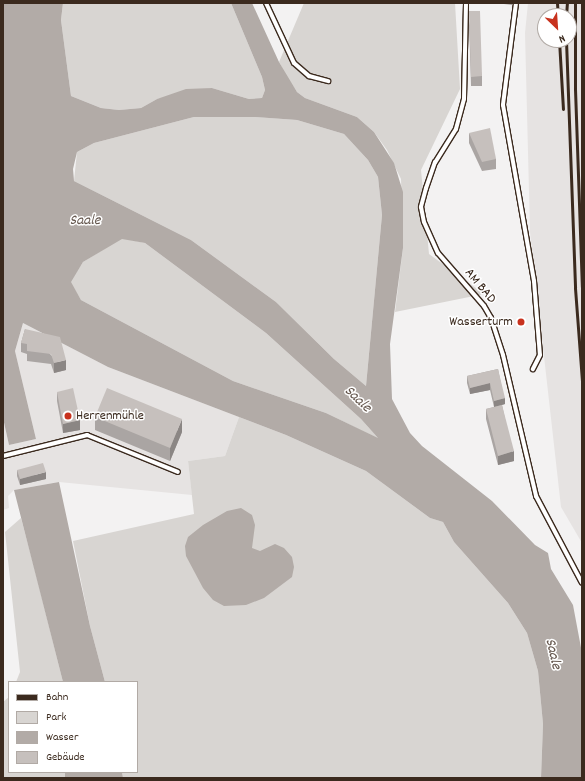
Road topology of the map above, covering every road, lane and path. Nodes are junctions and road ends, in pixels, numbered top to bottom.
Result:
1 (266, 3) edge
2 (466, 3) edge
3 (516, 3) edge
4 (328, 81) dead end
5 (533, 369) dead end
6 (3, 456) edge
7 (178, 472) dead end
8 (582, 583) edge

1 - 4 lane
2 - 8 lane, AM BAD
3 - 5 lane
6 - 7 lane

